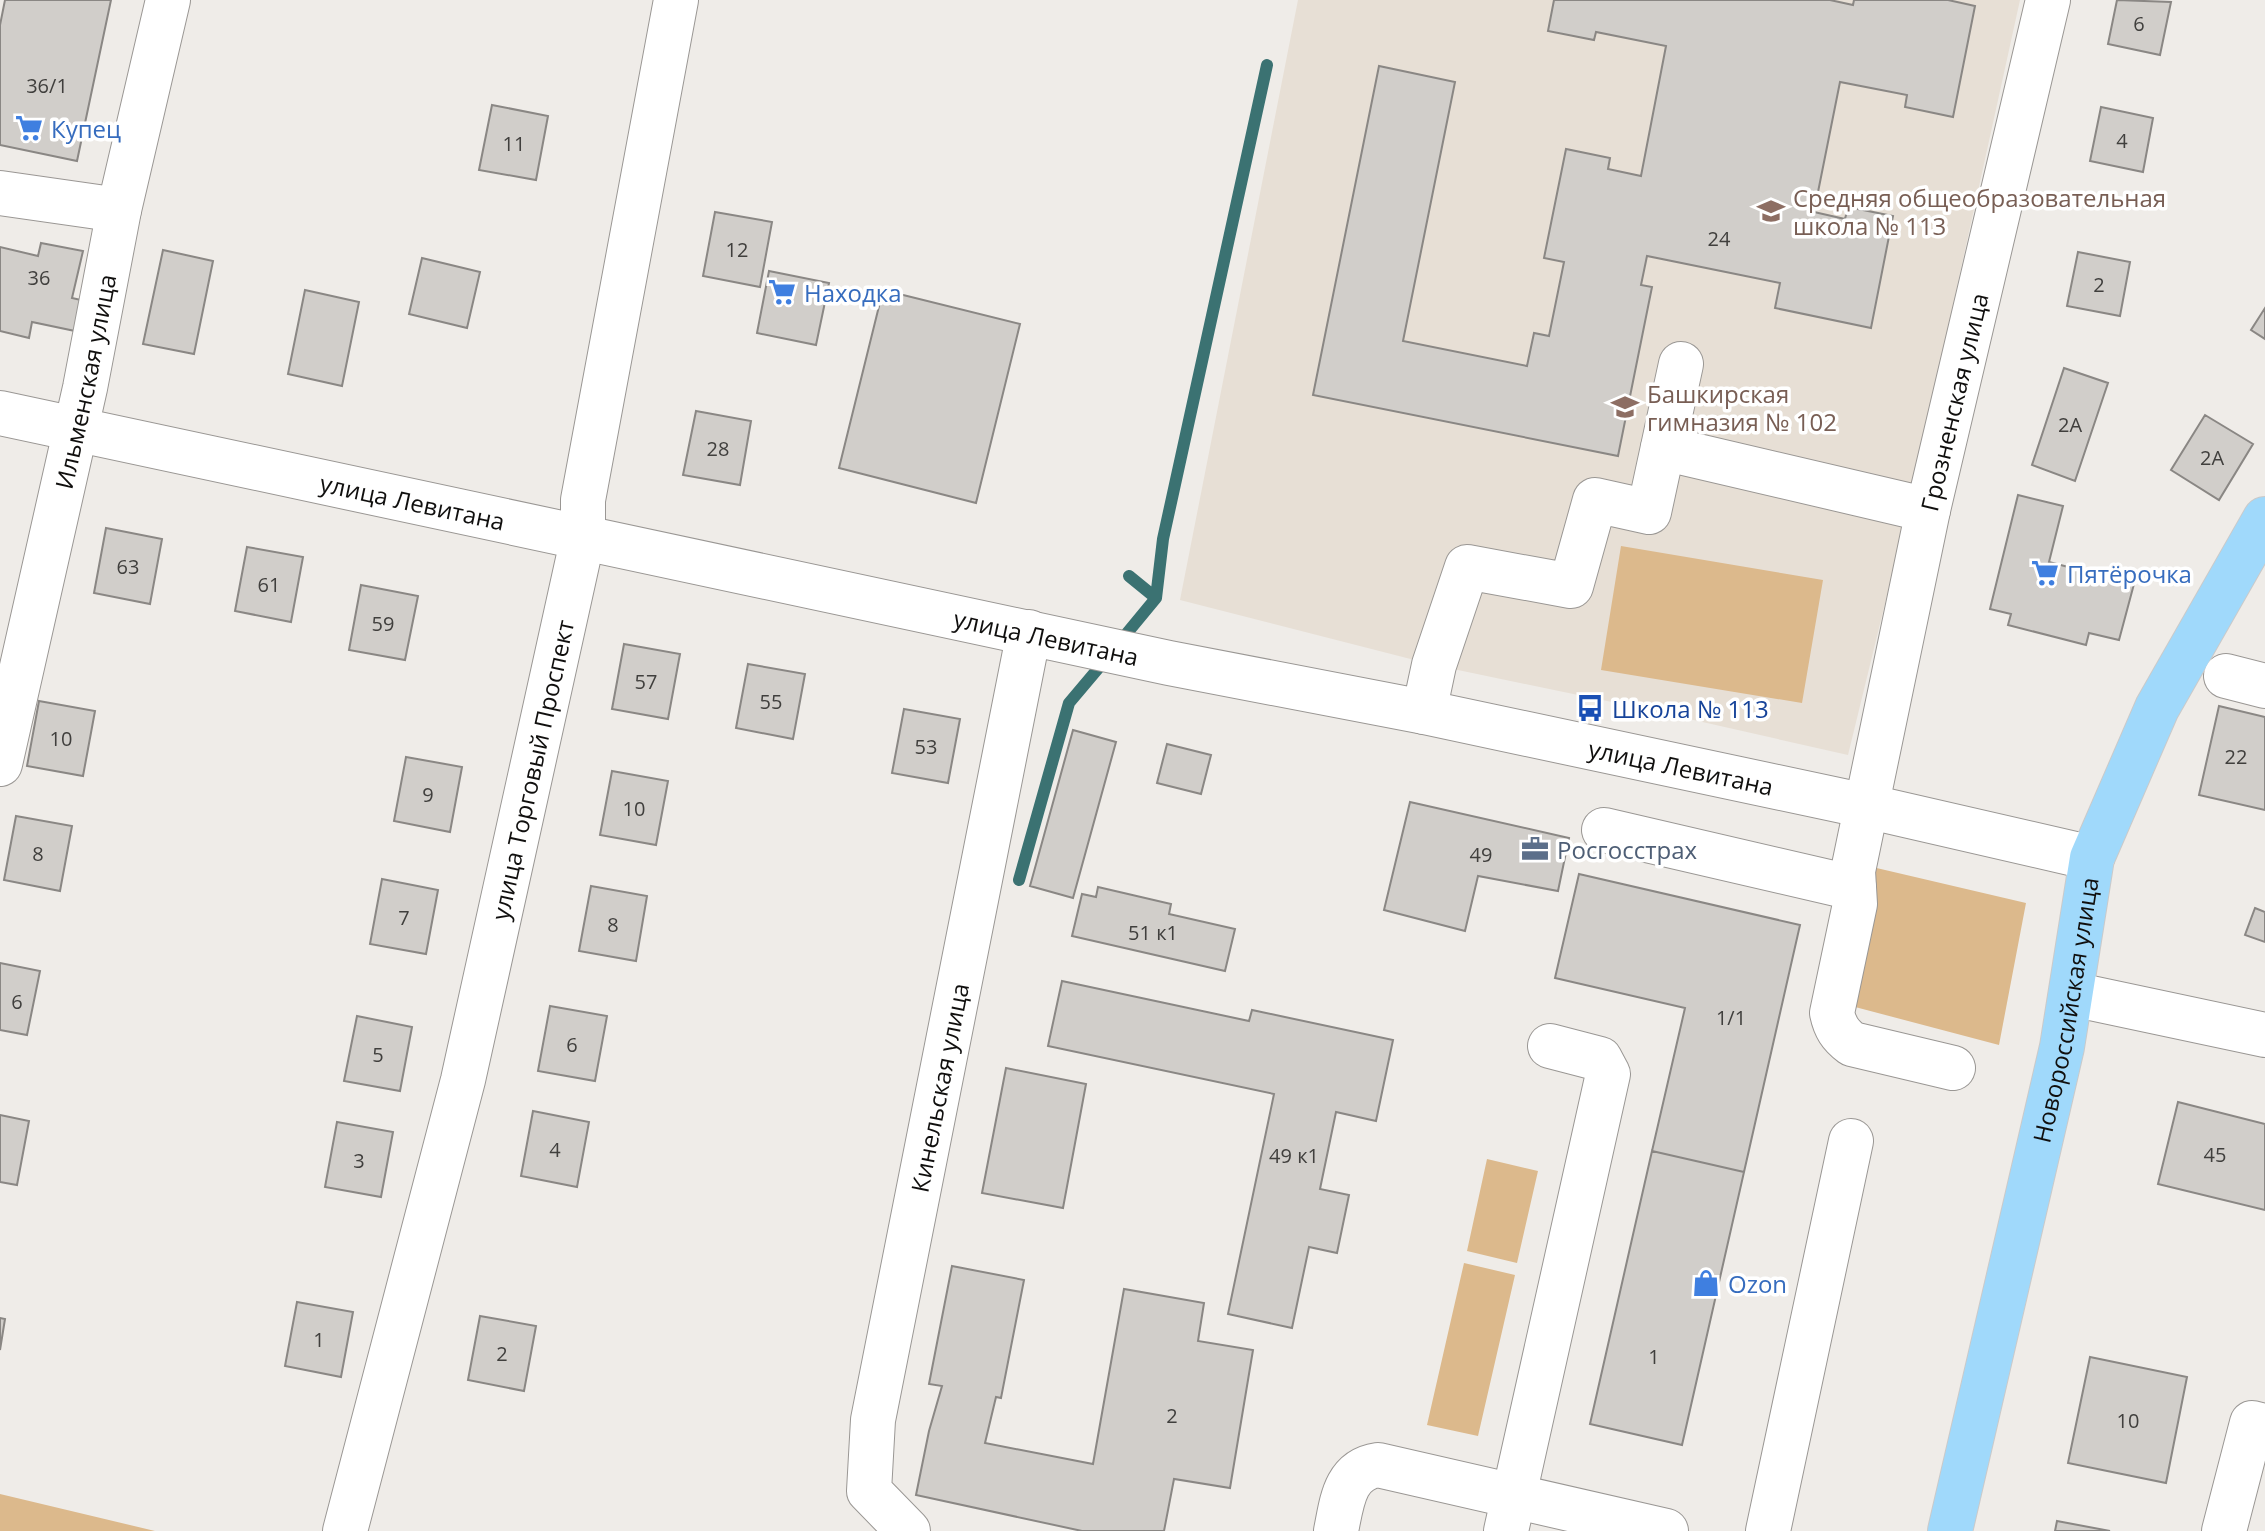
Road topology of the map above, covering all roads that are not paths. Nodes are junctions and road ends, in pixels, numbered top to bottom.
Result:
1 (168, 0) edge
2 (676, 0) edge
3 (2048, 0) edge
4 (0, 193) edge
5 (119, 210) junction
6 (1681, 364) dead end
7 (0, 413) edge
8 (75, 429) junction
9 (1663, 448) junction
10 (1928, 510) junction
11 (2265, 519) edge
12 (583, 537) junction
13 (1029, 632) junction
14 (1424, 712) junction
15 (0, 764) edge
16 (1866, 806) junction
17 (1604, 830) dead end
18 (2092, 858) junction
19 (1854, 888) junction
20 (2072, 994) junction
21 (2265, 1035) edge
22 (1550, 1046) dead end
23 (1953, 1068) dead end
24 (1851, 1141) dead end
25 (2265, 1426) edge
26 (1510, 1514) edge
27 (345, 1531) edge
28 (908, 1531) edge
29 (1336, 1531) edge
30 (1666, 1531) edge
31 (1768, 1531) edge
32 (1950, 1531) edge
33 (2224, 1531) edge

1 - 5 street, Ильменская улица
2 - 12 street, улица Торговый Проспект
3 - 10 street, Грозненская улица
4 - 5 street
5 - 8 street, Ильменская улица
6 - 9 street
7 - 8 street, улица Левитана
8 - 12 street, улица Левитана
8 - 15 street, Ильменская улица
9 - 10 street
9 - 14 street
10 - 16 street, Грозненская улица
11 - 18 main road, Новороссийская улица
12 - 13 street, улица Левитана
12 - 27 street, улица Торговый Проспект
13 - 14 street, улица Левитана
13 - 28 street, Кинельская улица
14 - 16 street, улица Левитана
16 - 18 street, улица Левитана
16 - 19 street, Грозненская улица
17 - 19 street
18 - 20 main road, Новороссийская улица
19 - 23 street, Грозненская улица
20 - 21 street
20 - 32 main road, Новороссийская улица
22 - 26 street
24 - 31 street
25 - 33 street
26 - 29 street
26 - 30 street

